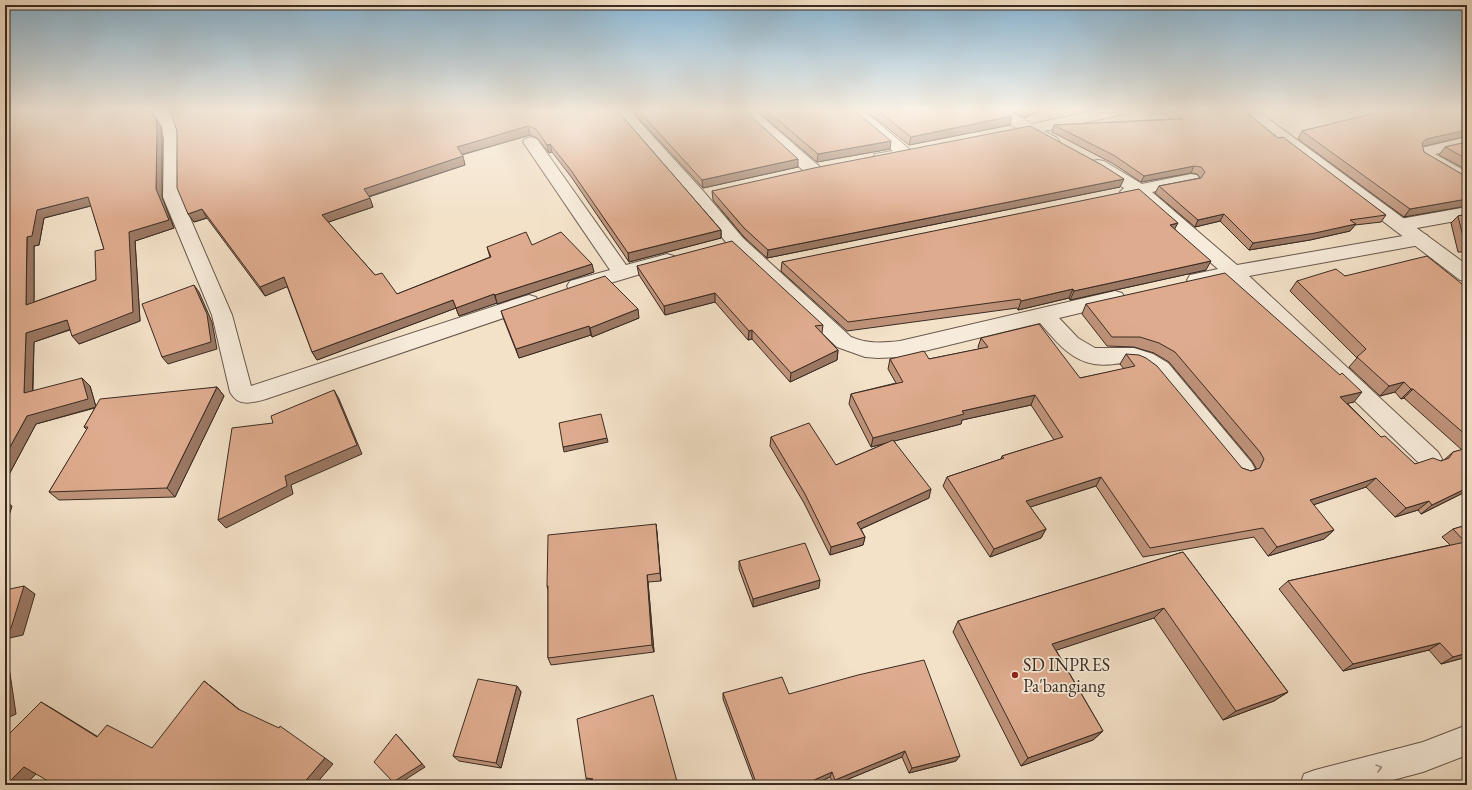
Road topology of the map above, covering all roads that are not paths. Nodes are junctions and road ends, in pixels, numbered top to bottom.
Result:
1 (174, 146) edge
2 (534, 146) edge
3 (657, 146) edge
4 (786, 146) edge
5 (904, 146) edge
6 (1294, 146) edge
7 (1450, 146) edge
8 (1084, 158) edge
9 (867, 160) edge
10 (813, 170) edge
11 (1191, 178) edge
12 (1467, 179) edge
13 (1139, 190) junction
14 (1115, 195) edge
15 (1467, 213) edge
16 (1400, 225) junction
17 (1420, 239) junction
18 (736, 242) junction
19 (713, 248) edge
20 (682, 256) edge
21 (621, 272) junction
22 (1233, 272) junction
23 (1467, 275) edge
24 (1180, 284) edge
25 (1135, 294) edge
26 (1044, 314) junction
27 (1430, 459) edge
28 (1243, 469) edge
29 (1467, 740) edge
30 (1315, 785) edge

1 - 21 street
2 - 21 street
3 - 18 street
4 - 10 street
5 - 9 street
6 - 16 street
7 - 12 street
8 - 13 street
11 - 13 street
13 - 14 street
13 - 22 street
15 - 16 street
16 - 17 street
17 - 22 street
17 - 23 street
18 - 19 street
18 - 26 street
20 - 21 street
22 - 24 street
22 - 27 street
25 - 26 street
26 - 28 street
30 -> 29 street

